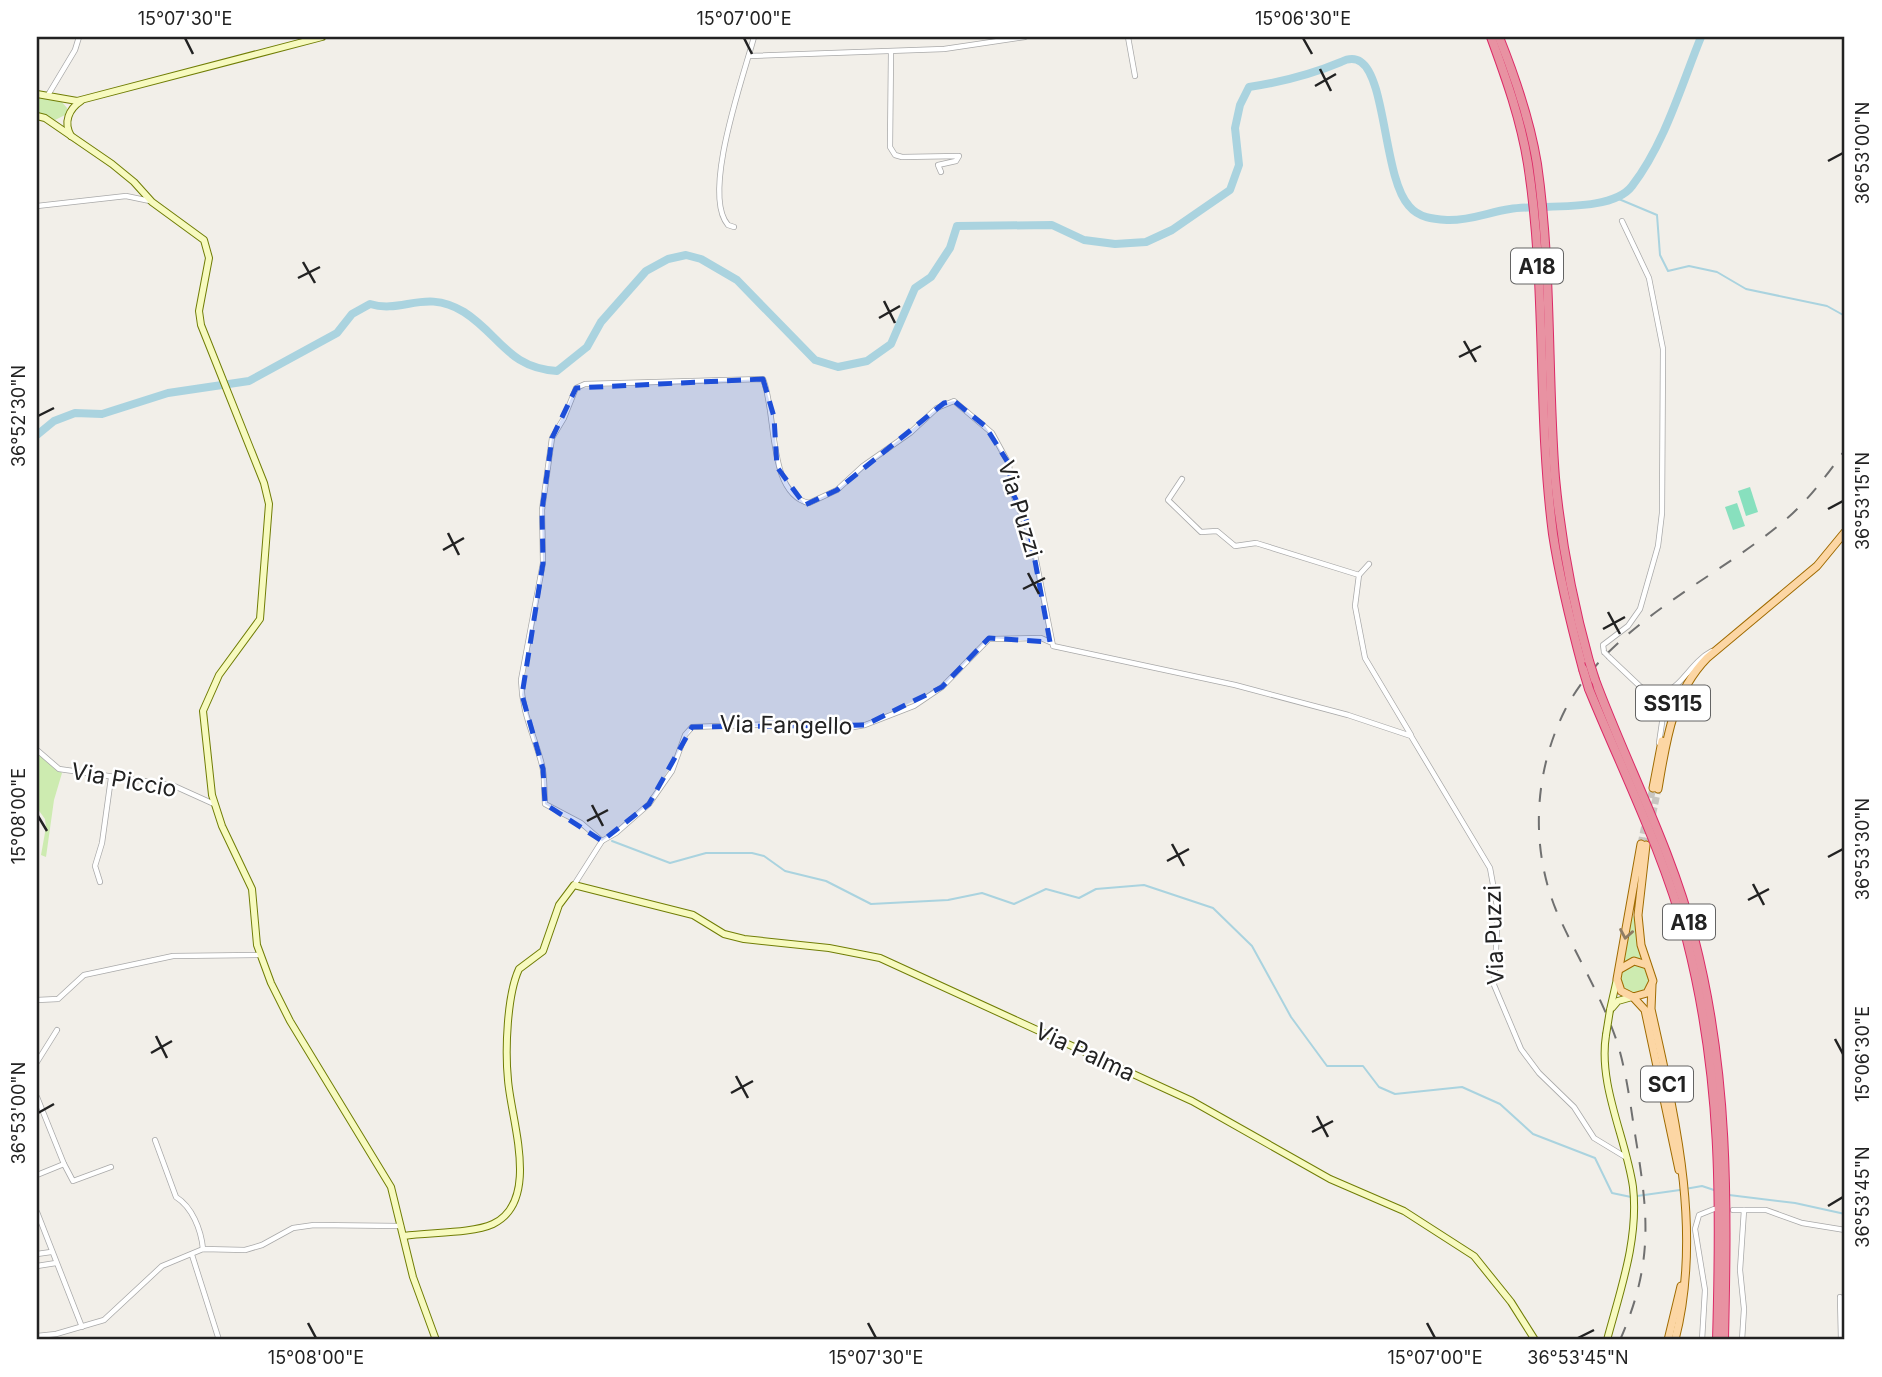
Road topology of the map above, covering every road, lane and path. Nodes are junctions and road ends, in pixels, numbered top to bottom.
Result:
1 (79, 37) edge
2 (321, 37) edge
3 (754, 37) edge
4 (1025, 37) edge
5 (1128, 37) edge
6 (1491, 37) edge
7 (1499, 37) edge
8 (891, 52) junction
9 (749, 56) junction
10 (1135, 76) dead end
11 (55, 86) junction
12 (37, 94) edge
13 (48, 95) junction
14 (89, 97) junction
15 (63, 98) junction
16 (70, 110) junction
17 (38, 117) edge
18 (67, 119) junction
19 (53, 123) junction
20 (71, 137) junction
21 (1532, 163) junction
22 (941, 172) dead end
23 (152, 202) junction
24 (37, 206) edge
25 (1622, 221) dead end
26 (734, 227) dead end
27 (1182, 479) dead end
28 (1845, 532) edge
29 (1368, 564) dead end
30 (1359, 575) junction
31 (1729, 639) junction
32 (1050, 642) junction
33 (1712, 650) junction
34 (1586, 665) junction
35 (1693, 676) junction
36 (1659, 697) junction
37 (1673, 703) junction
38 (1411, 736) junction
39 (1666, 747) junction
40 (37, 750) edge
41 (1658, 757) junction
42 (111, 778) junction
43 (214, 804) junction
44 (602, 841) junction
45 (100, 882) dead end
46 (574, 885) junction
47 (261, 955) junction
48 (1650, 968) junction
49 (1617, 977) junction
50 (1652, 985) junction
51 (1633, 997) junction
52 (37, 1000) edge
53 (1610, 1010) junction
54 (57, 1030) dead end
55 (37, 1062) edge
56 (37, 1097) edge
57 (40, 1112) edge
58 (155, 1140) dead end
59 (1628, 1158) junction
60 (64, 1164) junction
61 (111, 1167) dead end
62 (37, 1175) edge
63 (1724, 1178) junction
64 (1683, 1182) junction
65 (1724, 1198) junction
66 (1714, 1209) dead end
67 (1733, 1210) dead end
68 (1744, 1210) junction
69 (37, 1212) edge
70 (402, 1226) junction
71 (1845, 1230) edge
72 (404, 1236) junction
73 (203, 1249) junction
74 (51, 1252) junction
75 (37, 1254) edge
76 (192, 1255) junction
77 (56, 1263) junction
78 (37, 1266) edge
79 (1683, 1279) junction
80 (1840, 1297) dead end
81 (82, 1327) junction
82 (37, 1336) edge
83 (219, 1340) edge
84 (436, 1340) edge
85 (1535, 1340) edge
86 (1607, 1340) edge
87 (1668, 1340) edge
88 (1675, 1340) edge
89 (1702, 1340) edge
90 (1717, 1340) edge
91 (1724, 1340) edge
92 (1742, 1340) edge
93 (1841, 1340) edge

1 - 11 street
2 - 14 street
3 - 9 street
4 - 8 street
5 - 10 street
6 - 21 highway, A18
7 - 21 highway, A18
8 - 9 street
8 - 22 street
9 - 26 street
11 - 13 street
11 - 15 street
12 - 13 street
13 - 15 street
14 - 15 street
14 - 16 street
15 - 16 street
16 - 18 street
17 - 19 street
18 - 19 street
18 - 20 street
19 - 20 street
20 - 23 street
21 - 34 highway, A18
23 - 24 street
23 - 43 street
25 - 36 street, bridge
27 - 30 street
28 - 31 main road, SS115
29 - 30 street
30 - 38 street, Via Puzzi
31 - 33 main road, SS115
31 - 35 main road, SS115
32 - 38 street
32 - 44 street, Via Fangello
32 - 44 street, Via Puzzi
33 - 36 street
33 - 37 main road, SS115
34 - 63 highway, A18, bridge
34 - 63 highway, A18, bridge
35 - 37 street
35 - 39 main road, SS115
36 - 37 street
36 - 41 street
37 - 39 street
37 - 41 main road, SS115
38 - 59 street, Via Puzzi
39 - 41 main road, SS115
40 - 42 street, Via Piccio
42 - 43 street, Via Piccio
42 - 45 street
43 - 47 street
44 - 46 street, Via Fangello
46 - 72 street, Via Fangello
46 - 85 street, Via Palma
47 - 52 street
47 - 70 street
48 - 49 main road
48 -> 49 main road
48 - 50 main road
49 - 51 main road
49 - 53 street
50 - 51 main road
50 - 64 main road, SC1
51 - 53 street
51 - 64 main road, SC1
53 - 59 street, bridge
54 - 55 street
56 - 57 street
57 - 60 street
58 - 73 street
59 - 86 street
60 - 61 street
60 - 62 street
63 - 65 highway, A18
64 - 79 main road
65 - 90 highway, A18
65 - 91 highway, A18
66 - 89 street
67 - 68 street
68 - 71 street
68 - 92 street
69 - 74 street
70 - 72 street
70 - 73 street
72 - 84 street
73 - 76 street
74 - 75 street
74 - 77 street
76 - 81 street
76 - 83 street
77 - 78 street
77 - 81 street
79 - 87 main road
79 - 88 main road
80 - 93 street
81 - 82 street

